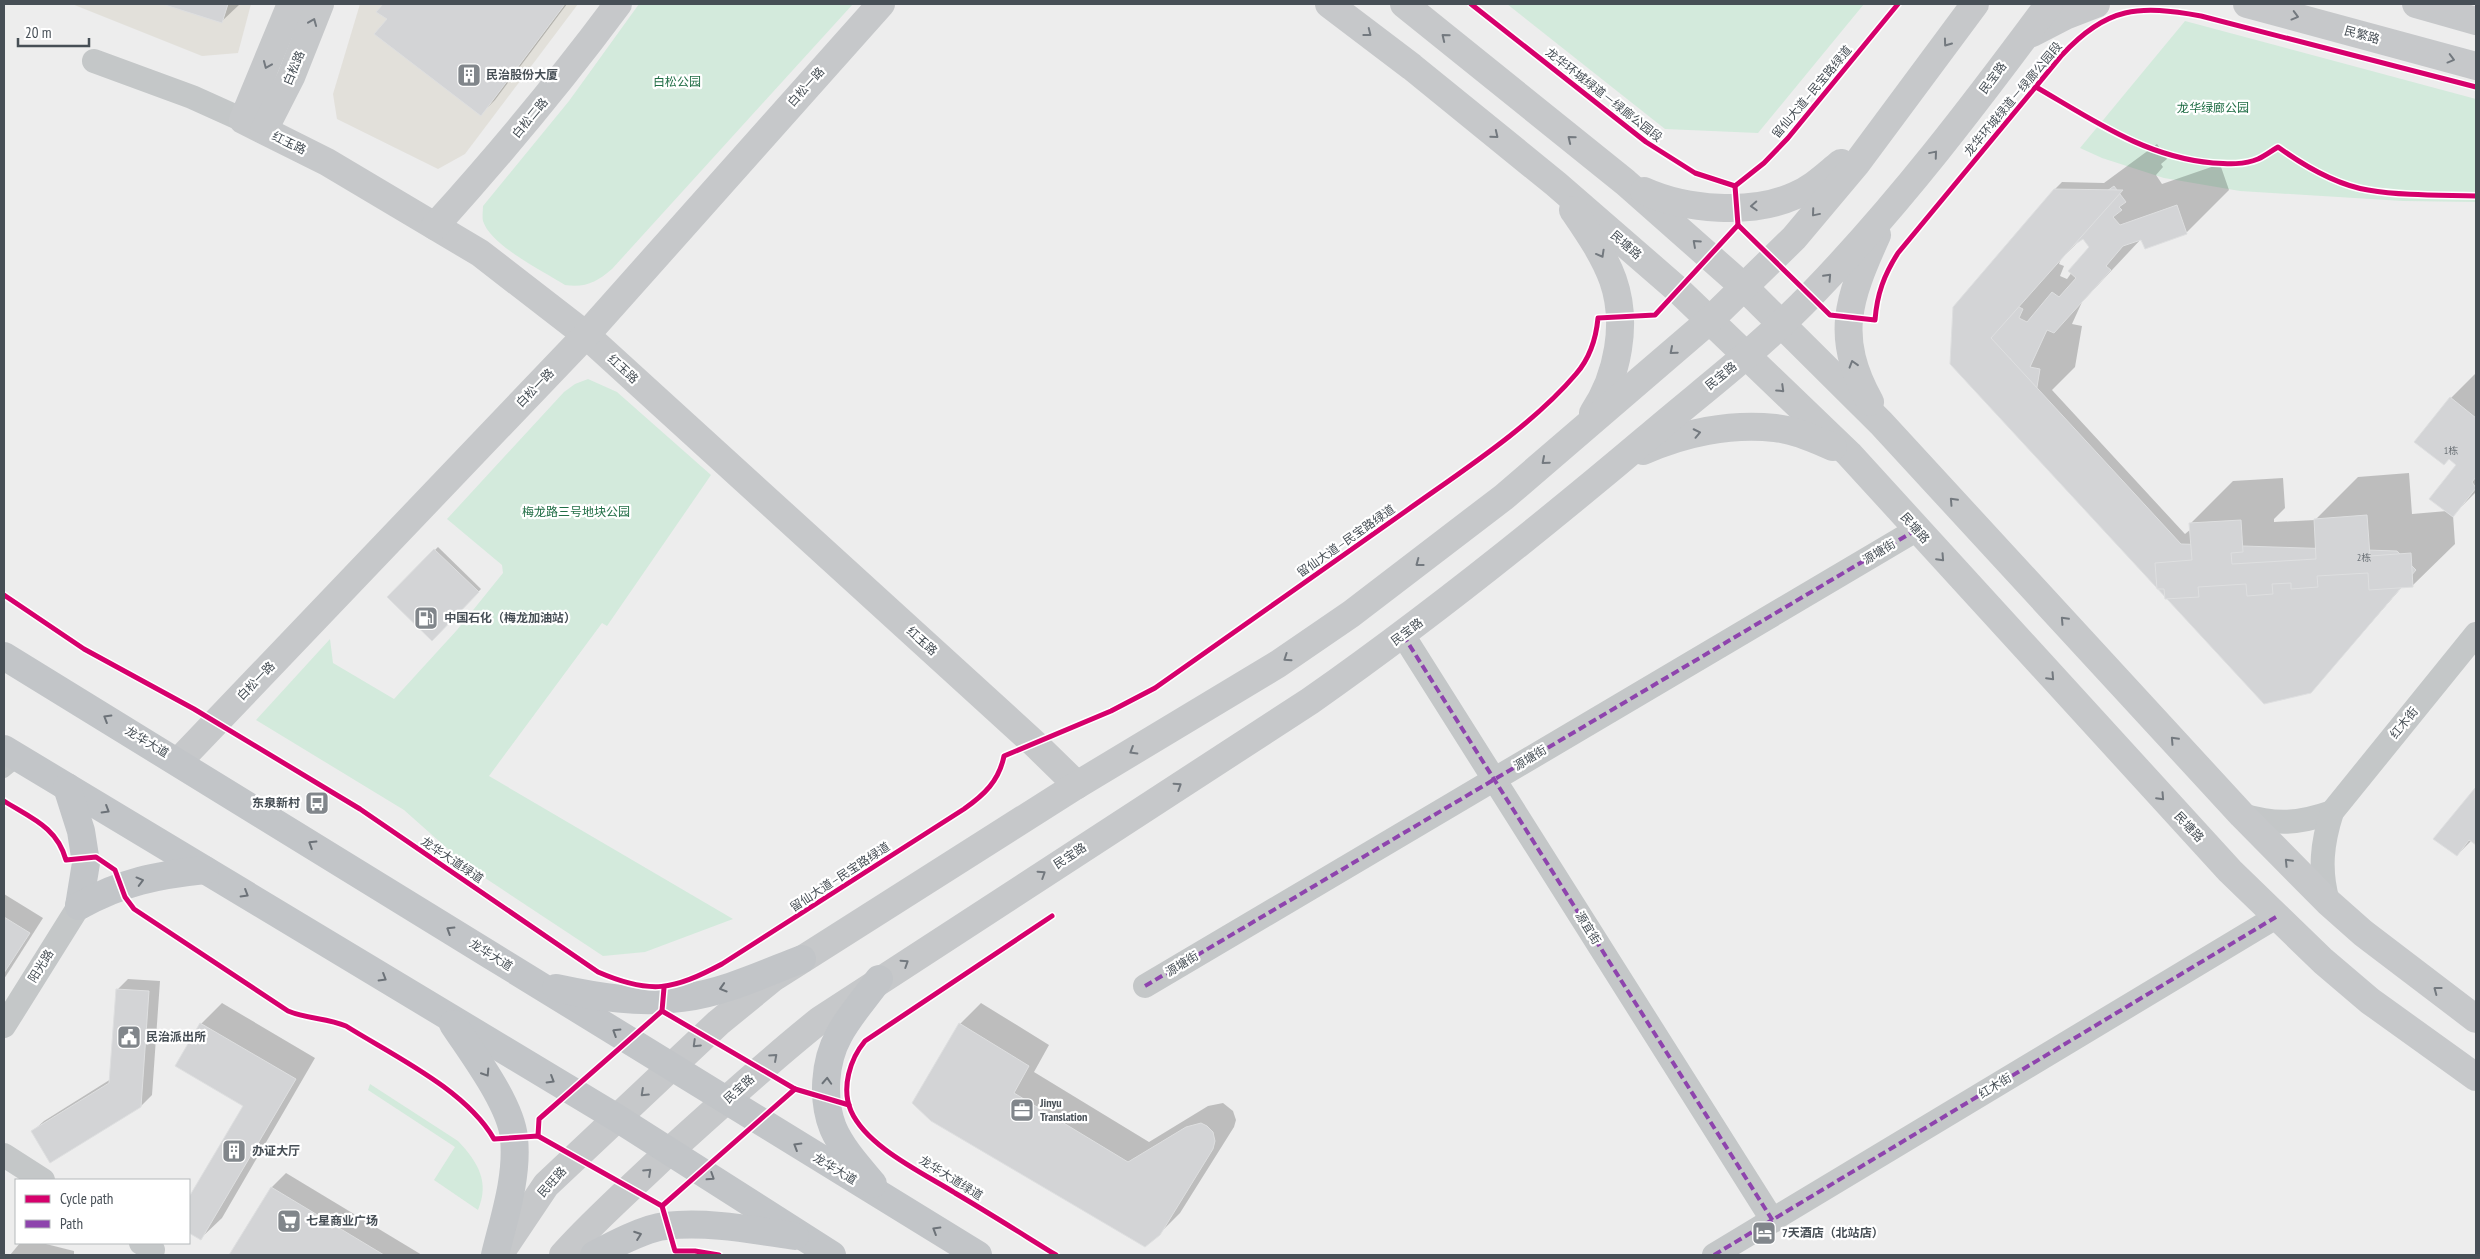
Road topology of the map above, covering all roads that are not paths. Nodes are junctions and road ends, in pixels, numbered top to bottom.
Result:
1 (292, 4) edge
2 (320, 4) edge
3 (618, 4) edge
4 (881, 4) edge
5 (1329, 4) edge
6 (1404, 4) edge
7 (1976, 4) edge
8 (2049, 4) edge
9 (2096, 4) edge
10 (2248, 4) edge
11 (2416, 4) edge
12 (2476, 21) edge
13 (2026, 36) junction
14 (94, 61) dead end
15 (2476, 66) edge
16 (253, 125) junction
17 (1883, 129) junction
18 (1625, 182) junction
19 (1556, 184) junction
20 (1890, 207) junction
21 (435, 226) junction
22 (1745, 288) junction
23 (1710, 320) junction
24 (1781, 324) junction
25 (586, 335) junction
26 (1746, 356) junction
27 (1881, 423) junction
28 (1582, 430) junction
29 (1849, 454) junction
30 (1619, 462) junction
31 (1916, 530) junction
32 (2476, 634) edge
33 (1403, 635) junction
34 (4, 656) edge
35 (9, 760) edge
36 (178, 762) junction
37 (1494, 779) junction
38 (1077, 785) junction
39 (68, 787) junction
40 (2332, 812) junction
41 (2242, 814) junction
42 (205, 870) junction
43 (2328, 902) junction
44 (79, 906) junction
45 (2276, 916) junction
46 (802, 959) junction
47 (879, 979) junction
48 (536, 983) junction
49 (1145, 986) dead end
50 (449, 1018) junction
51 (2476, 1020) edge
52 (4, 1026) edge
53 (672, 1067) junction
54 (2476, 1078) edge
55 (724, 1102) junction
56 (617, 1118) junction
57 (670, 1151) junction
58 (4, 1155) edge
59 (41, 1179) edge
60 (885, 1199) junction
61 (1773, 1221) junction
62 (803, 1237) junction
63 (495, 1255) edge
64 (499, 1255) edge
65 (563, 1255) edge
66 (594, 1255) edge
67 (832, 1255) edge
68 (978, 1255) edge
69 (1714, 1255) edge

1 -> 16 main road
16 -> 2 main road, 白松路
3 - 21 main road, 白松二路
4 - 25 main road, 白松一路
5 -> 19 main road, 民塘路
18 -> 6 main road
7 -> 17 main road
8 - 13 main road, 民宝路
9 - 13 main road
10 -> 15 main road, 民繁路
11 - 12 main road
20 -> 13 main road, 民宝路
14 - 16 street, 红玉路
16 - 21 main road, 红玉路
17 -> 18 main road
17 -> 22 main road
22 -> 18 main road
19 - 23 main road, 民塘路
19 -> 28 main road
24 -> 20 main road, 民宝路
27 -> 20 main road
21 - 25 main road, 红玉路
22 - 23 main road
22 - 24 main road
23 - 26 main road, 民塘路
23 -> 28 main road
24 - 26 main road, 民宝路
24 - 27 main road
25 - 36 main road, 白松一路
25 - 38 main road, 红玉路
26 -> 29 main road, 民塘路
26 - 30 main road, 民宝路
41 -> 27 main road
28 -> 38 main road
30 -> 29 main road
29 - 31 main road, 民塘路
30 - 33 main road, 民宝路
31 - 37 street, 源塘街
31 -> 45 main road, 民塘路
32 - 40 street, 红木街
33 - 37 street, 源宜街
47 -> 33 main road, 民宝路
36 -> 34 main road, 龙华大道
35 - 39 main road
48 -> 36 main road, 龙华大道
37 - 49 street, 源塘街
37 - 61 street, 源宜街
38 - 46 main road
39 -> 42 main road
39 - 44 main road
40 - 41 street
40 - 43 street, 红木街
43 -> 41 main road
44 -> 42 main road
42 -> 50 main road
51 -> 43 main road
44 - 52 street, 阳光路
45 - 54 main road, 民塘路
45 - 61 street, 红木街
46 -> 48 main road
46 -> 53 main road
55 -> 47 main road, 民宝路
60 -> 47 main road
53 -> 48 main road, 龙华大道
50 -> 56 main road
50 -> 63 main road
53 - 55 main road, 龙华大道
53 -> 56 main road
55 - 57 main road, 民宝路
60 -> 55 main road, 龙华大道
56 - 57 main road
56 - 64 main road, 民旺路
57 -> 62 main road
65 -> 57 main road
58 - 59 street
68 -> 60 main road, 龙华大道
61 - 69 street, 红木街
66 -> 62 main road
62 - 67 main road

